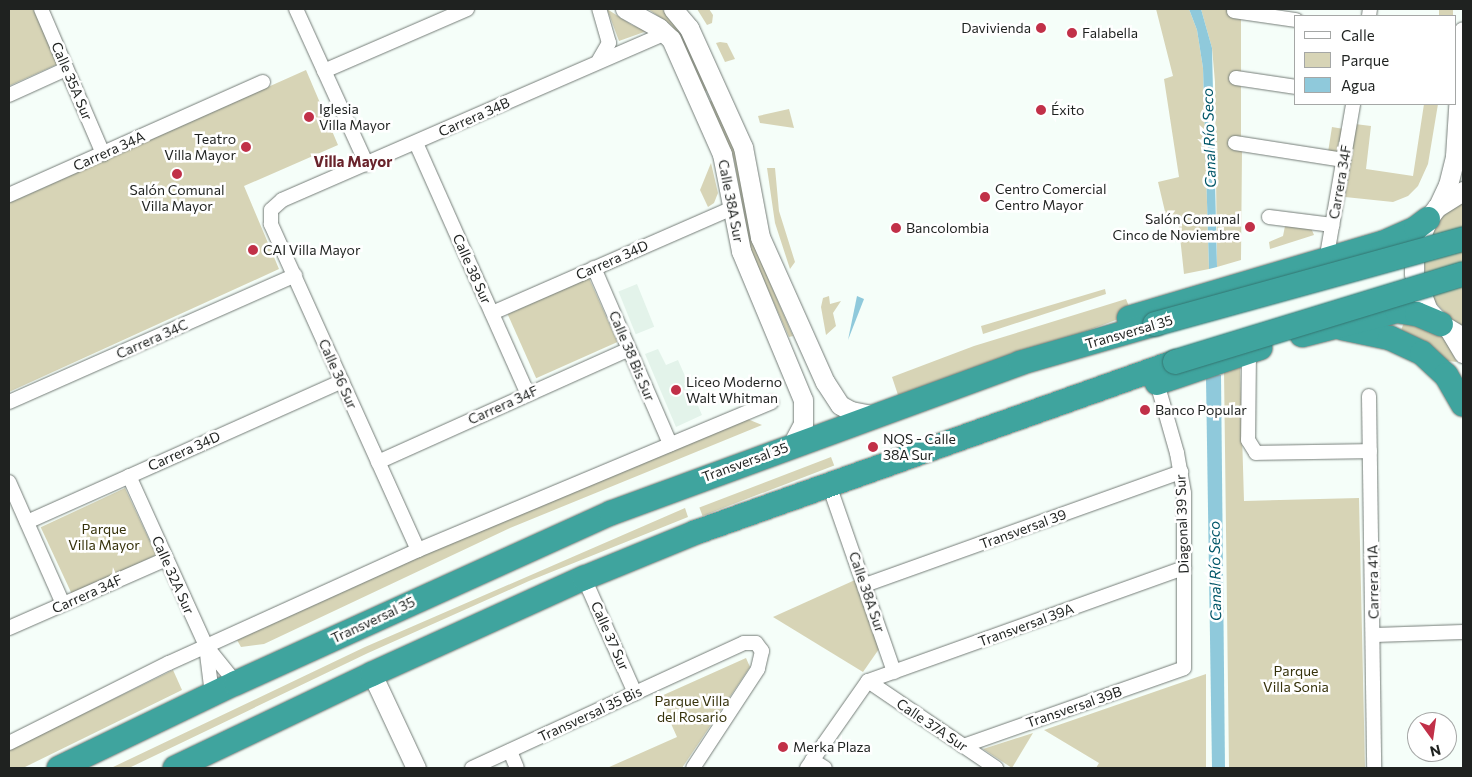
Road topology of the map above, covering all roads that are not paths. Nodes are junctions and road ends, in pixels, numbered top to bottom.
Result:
1 (41, 9) edge
2 (296, 9) edge
3 (467, 9) edge
4 (599, 9) edge
5 (625, 9) edge
6 (673, 9) edge
7 (1234, 11) dead end
8 (638, 14) edge
9 (1294, 20) edge
10 (1463, 31) edge
11 (666, 33) junction
12 (599, 60) junction
13 (66, 69) junction
14 (324, 71) junction
15 (1236, 78) dead end
16 (263, 82) dead end
17 (1294, 87) edge
18 (9, 95) edge
19 (1353, 105) edge
20 (416, 143) junction
21 (1235, 143) dead end
22 (103, 154) junction
23 (1344, 160) junction
24 (367, 166) junction
25 (1463, 191) edge
26 (9, 195) edge
27 (282, 200) joint
28 (732, 208) junction
29 (1432, 213) junction
30 (1269, 217) dead end
31 (1332, 225) junction
32 (1463, 240) edge
33 (1326, 261) junction
34 (594, 268) junction
35 (1463, 274) edge
36 (294, 276) junction
37 (492, 312) junction
38 (1328, 328) junction
39 (1452, 331) edge
40 (629, 349) junction
41 (1249, 351) junction
42 (1463, 353) edge
43 (1020, 363) junction
44 (342, 381) junction
45 (1157, 383) junction
46 (528, 394) junction
47 (1369, 396) dead end
48 (9, 402) edge
49 (771, 402) dead end
50 (1463, 405) edge
51 (876, 416) junction
52 (1030, 416) junction
53 (670, 444) junction
54 (792, 445) junction
55 (1370, 451) junction
56 (378, 462) junction
57 (1181, 472) junction
58 (129, 476) junction
59 (9, 482) edge
60 (829, 485) junction
61 (27, 522) junction
62 (418, 550) junction
63 (166, 559) junction
64 (1184, 568) junction
65 (584, 578) junction
66 (865, 585) junction
67 (63, 604) junction
68 (9, 628) edge
69 (1463, 632) edge
70 (1375, 635) junction
71 (206, 646) junction
72 (1184, 668) joint
73 (894, 672) junction
74 (372, 674) junction
75 (868, 681) junction
76 (236, 682) junction
77 (635, 693) junction
78 (212, 694) junction
79 (9, 743) edge
80 (963, 746) junction
81 (510, 751) junction
82 (809, 764) edge
83 (59, 768) edge
84 (175, 768) edge
85 (416, 768) edge
86 (472, 768) edge
87 (517, 768) edge
88 (693, 768) edge
89 (825, 768) edge
90 (996, 768) edge
91 (1374, 768) edge

1 - 13 street, Calle 35A Sur
2 - 14 street
3 - 14 street
4 - 12 street
5 - 8 street
6 - 51 street, Calle 38A Sur
7 - 9 street
8 - 11 street
10 - 29 street
11 - 12 street, Carrera 34B
11 - 28 street, Calle 38A Sur
12 - 20 street, Carrera 34B
13 - 18 street
13 - 22 street, Calle 35A Sur
14 - 24 street
15 - 17 street
16 - 22 street, Carrera 34A
19 - 23 street, Carrera 34F
20 - 24 street, Carrera 34B
20 - 37 street, Calle 38 Sur
21 - 23 street
22 - 26 street, Carrera 34A
23 - 31 street, Carrera 34F
24 - 27 street, Carrera 34B
25 - 29 street
27 - 36 street, Calle 36 Sur
28 - 34 street, Carrera 34D
28 - 54 street, Calle 38A Sur
29 - 33 highway
29 - 39 street
30 - 31 street
31 - 33 street, Carrera 34F
32 - 43 highway, Transversal 35, bridge
33 - 43 highway
34 - 37 street, Carrera 34D
34 - 40 street, Calle 38 Bis Sur
35 - 52 highway, bridge
36 - 44 street, Calle 36 Sur
36 - 48 street, Carrera 34C
37 - 46 street, Calle 38 Sur
38 - 39 highway
38 - 41 highway
38 - 50 highway
39 - 42 street
40 - 46 street, Carrera 34F
40 - 53 street, Calle 38 Bis Sur
41 - 45 highway
41 - 55 street
43 - 51 highway, Transversal 35
44 - 56 street, Calle 36 Sur
44 - 58 street, Carrera 34D
45 - 52 highway
45 - 57 street, Diagonal 39 Sur
46 - 56 street, Carrera 34F
47 - 55 street, Carrera 41A
49 - 53 street
51 - 54 highway, Transversal 35
52 - 60 highway
53 - 62 street
54 - 76 highway, Transversal 35
55 - 70 street, Carrera 41A
56 - 62 street, Calle 36 Sur
57 - 64 street, Diagonal 39 Sur
57 - 66 street, Transversal 39
58 - 61 street, Carrera 34D
58 - 63 street, Calle 32A Sur
59 - 61 street
60 - 65 highway
60 - 66 street, Calle 38A Sur
61 - 67 street
62 - 71 street
63 - 67 street, Carrera 34F
63 - 71 street, Calle 32A Sur
64 - 72 street, Diagonal 39 Sur
64 - 73 street, Transversal 39A
65 - 74 highway
65 - 77 street, Calle 37 Sur
66 - 73 street, Calle 38A Sur
67 - 68 street, Carrera 34F
69 - 70 street
70 - 91 street, Carrera 41A
71 - 76 street
71 - 78 street
71 - 79 street
72 - 80 street, Transversal 39B
73 - 75 street, Transversal 39A
74 - 84 highway
74 - 85 street
75 - 80 street, Calle 37A Sur
75 - 82 street
76 - 78 highway, Transversal 35
77 - 81 street, Transversal 35 Bis
77 - 88 street, Transversal 35 Bis
78 - 83 highway, Transversal 35
80 - 90 street, Calle 37A Sur
81 - 86 street, Transversal 35 Bis
81 - 87 street
82 - 89 street

